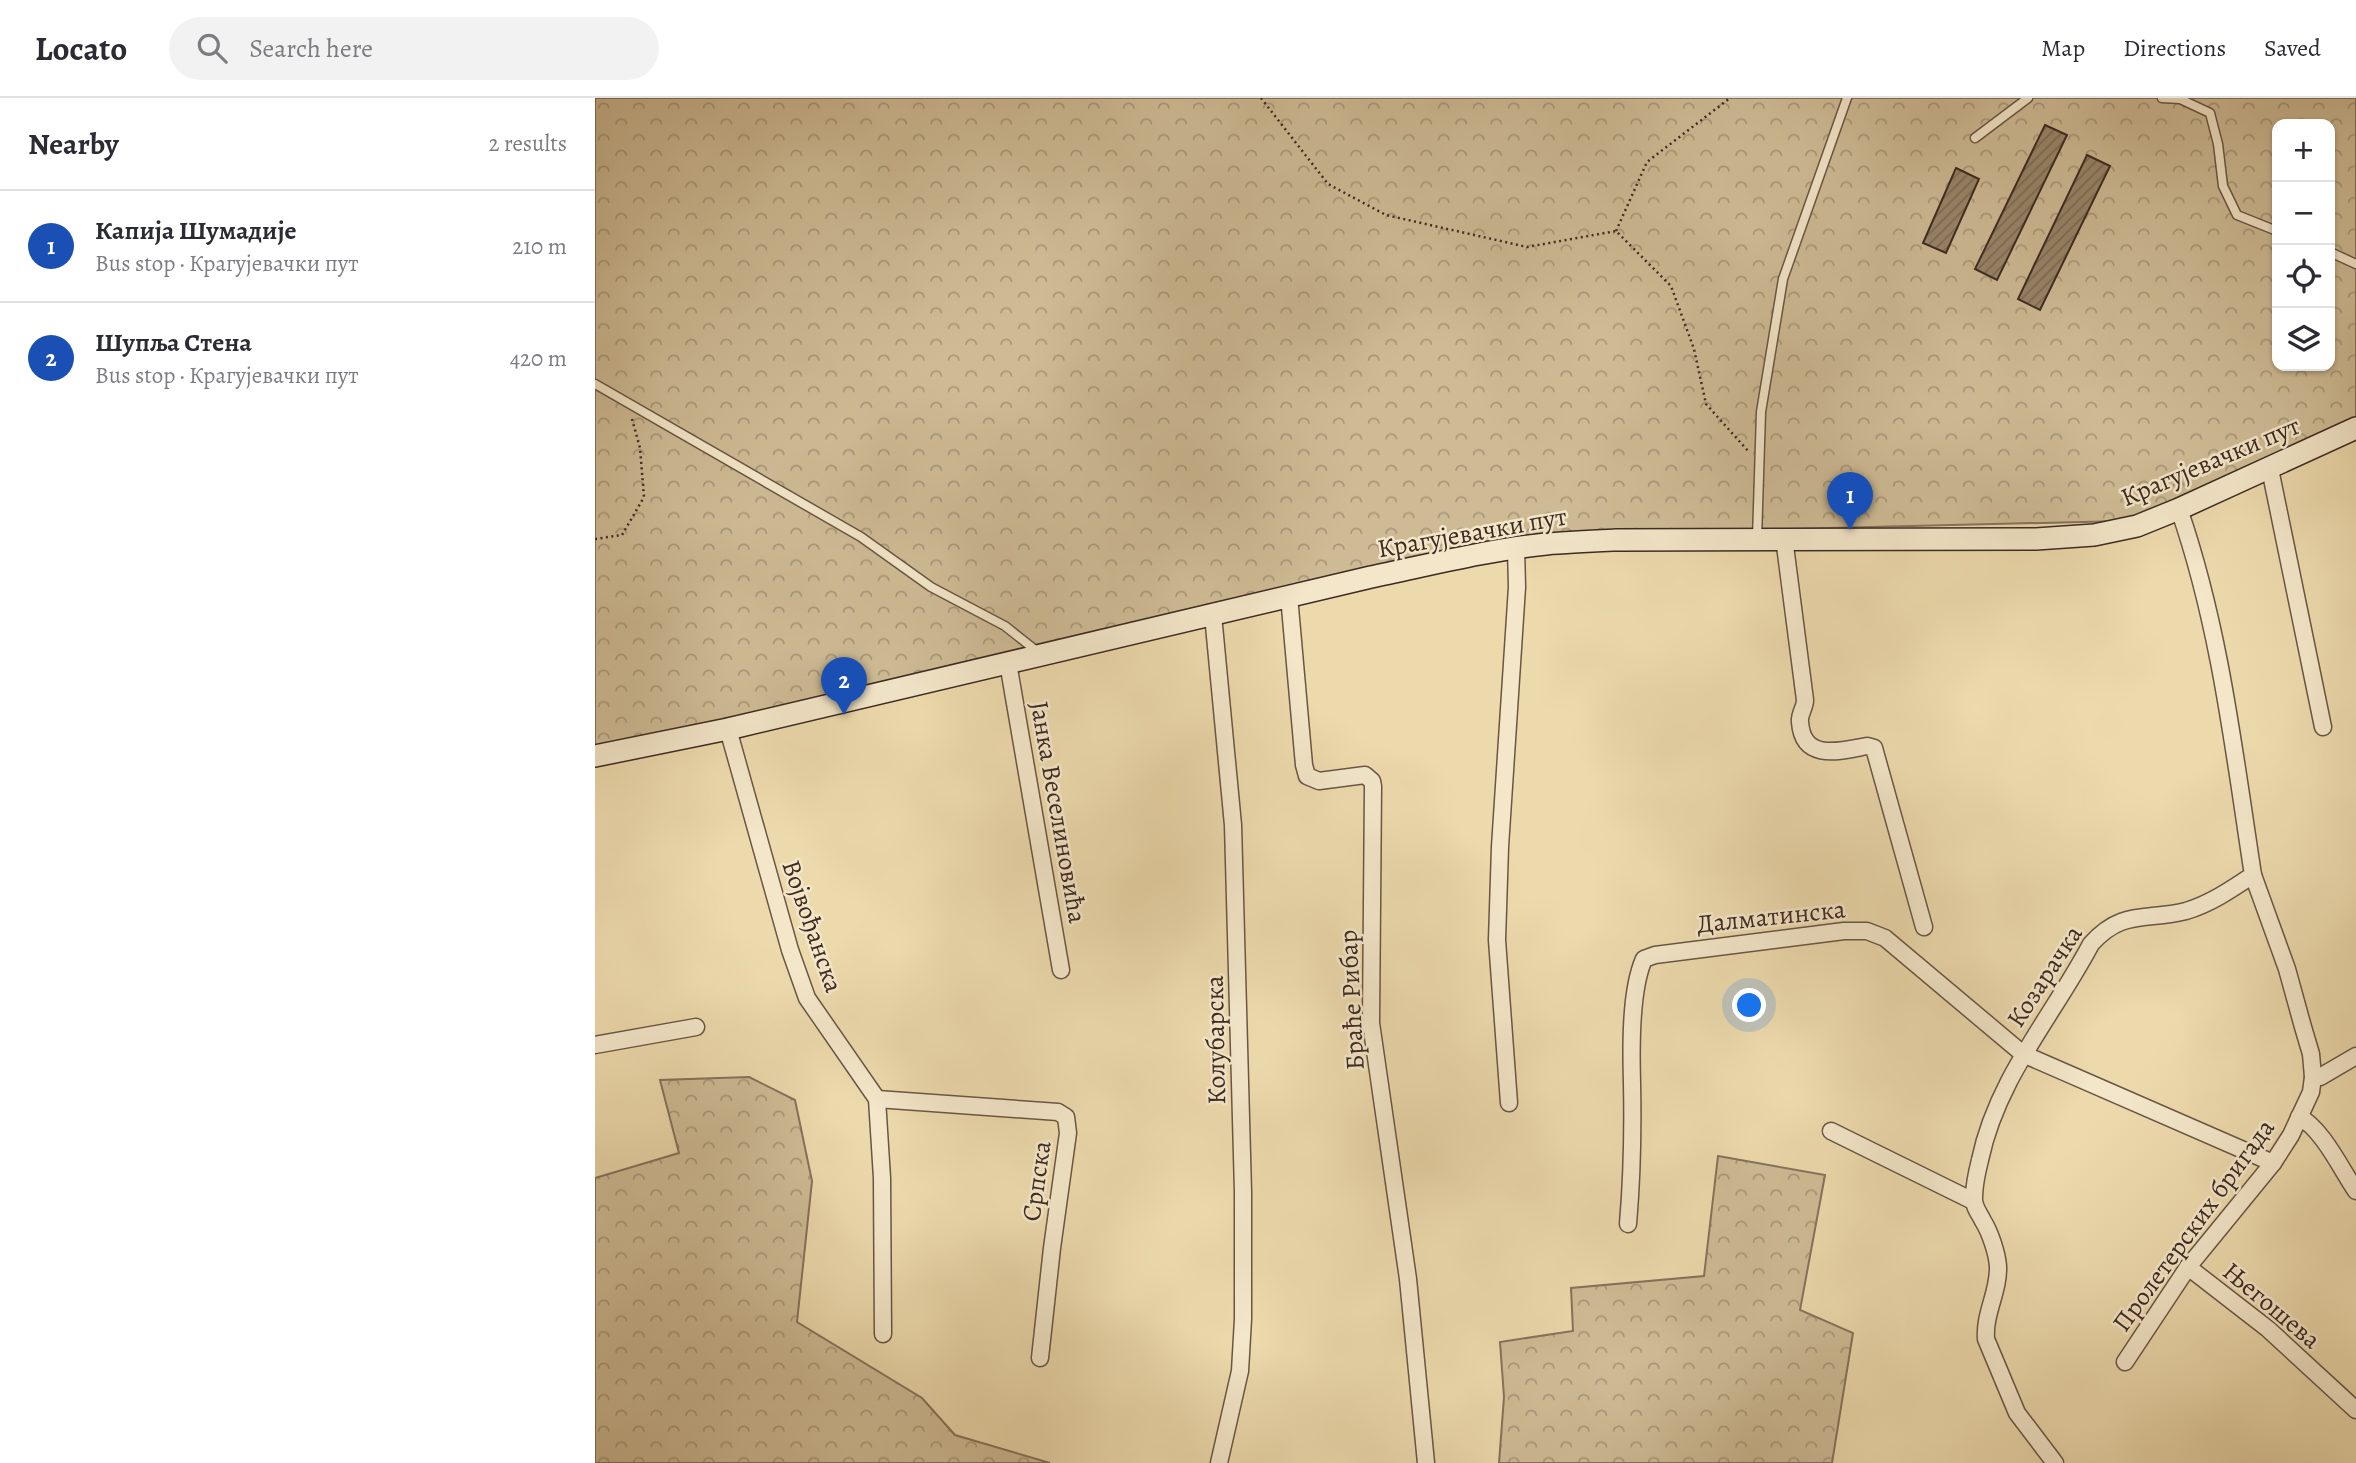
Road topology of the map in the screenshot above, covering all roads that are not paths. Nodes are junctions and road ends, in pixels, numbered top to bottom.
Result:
1 (1847, 98) edge
2 (2028, 98) edge
3 (2162, 98) edge
4 (1975, 138) dead end
5 (2272, 229) edge
6 (2335, 254) edge
7 (2356, 264) edge
8 (595, 384) edge
9 (2356, 428) edge
10 (2270, 469) junction
11 (2179, 509) junction
12 (1784, 538) junction
13 (1757, 539) junction
14 (1517, 548) junction
15 (1289, 596) junction
16 (1213, 615) junction
17 (1042, 655) junction
18 (1008, 663) junction
19 (2323, 727) dead end
20 (728, 729) junction
21 (595, 756) edge
22 (2253, 875) junction
23 (1924, 927) dead end
24 (1061, 970) dead end
25 (696, 1027) dead end
26 (595, 1045) edge
27 (2023, 1054) junction
28 (2356, 1055) edge
29 (2313, 1077) junction
30 (877, 1099) junction
31 (1509, 1103) dead end
32 (2299, 1117) junction
33 (1831, 1131) dead end
34 (2273, 1163) junction
35 (2356, 1191) edge
36 (1973, 1201) junction
37 (1628, 1224) dead end
38 (2187, 1267) junction
39 (883, 1334) dead end
40 (1040, 1358) dead end
41 (2125, 1362) dead end
42 (2356, 1410) edge
43 (1219, 1463) edge
44 (1426, 1463) edge
45 (2055, 1463) edge

1 - 13 lane
2 - 4 lane
3 - 5 lane
6 - 7 lane
8 - 17 lane
9 - 10 main road, Крагујевачки пут
10 - 11 main road, Крагујевачки пут
10 - 19 street
11 - 12 main road, Крагујевачки пут
11 - 22 street
12 - 13 main road, Крагујевачки пут
12 - 23 street
13 - 14 main road, Крагујевачки пут
14 - 15 main road, Крагујевачки пут
14 - 31 street
15 - 16 main road, Крагујевачки пут
15 - 44 street, Браће Рибар
16 - 17 main road, Крагујевачки пут
16 - 43 street, Колубарска
17 - 18 main road, Крагујевачки пут
18 - 20 main road, Крагујевачки пут
18 - 24 street, Јанка Веселиновића
20 - 21 main road, Крагујевачки пут
20 - 30 street, Војвођанска
22 - 27 street, Козарачка
22 - 29 street, Пролетерских бригада
25 - 26 street
27 - 34 street, Далматинска
27 - 36 street, Козарачка
27 - 37 street, Далматинска
28 - 29 street
29 - 32 street, Пролетерских бригада
30 - 39 street
30 - 40 street, Српска
32 - 34 street, Пролетерских бригада
32 - 35 street
33 - 36 street
34 - 38 street, Пролетерских бригада
36 - 45 street
38 - 41 street, Пролетерских бригада
38 - 42 street, Његошева

